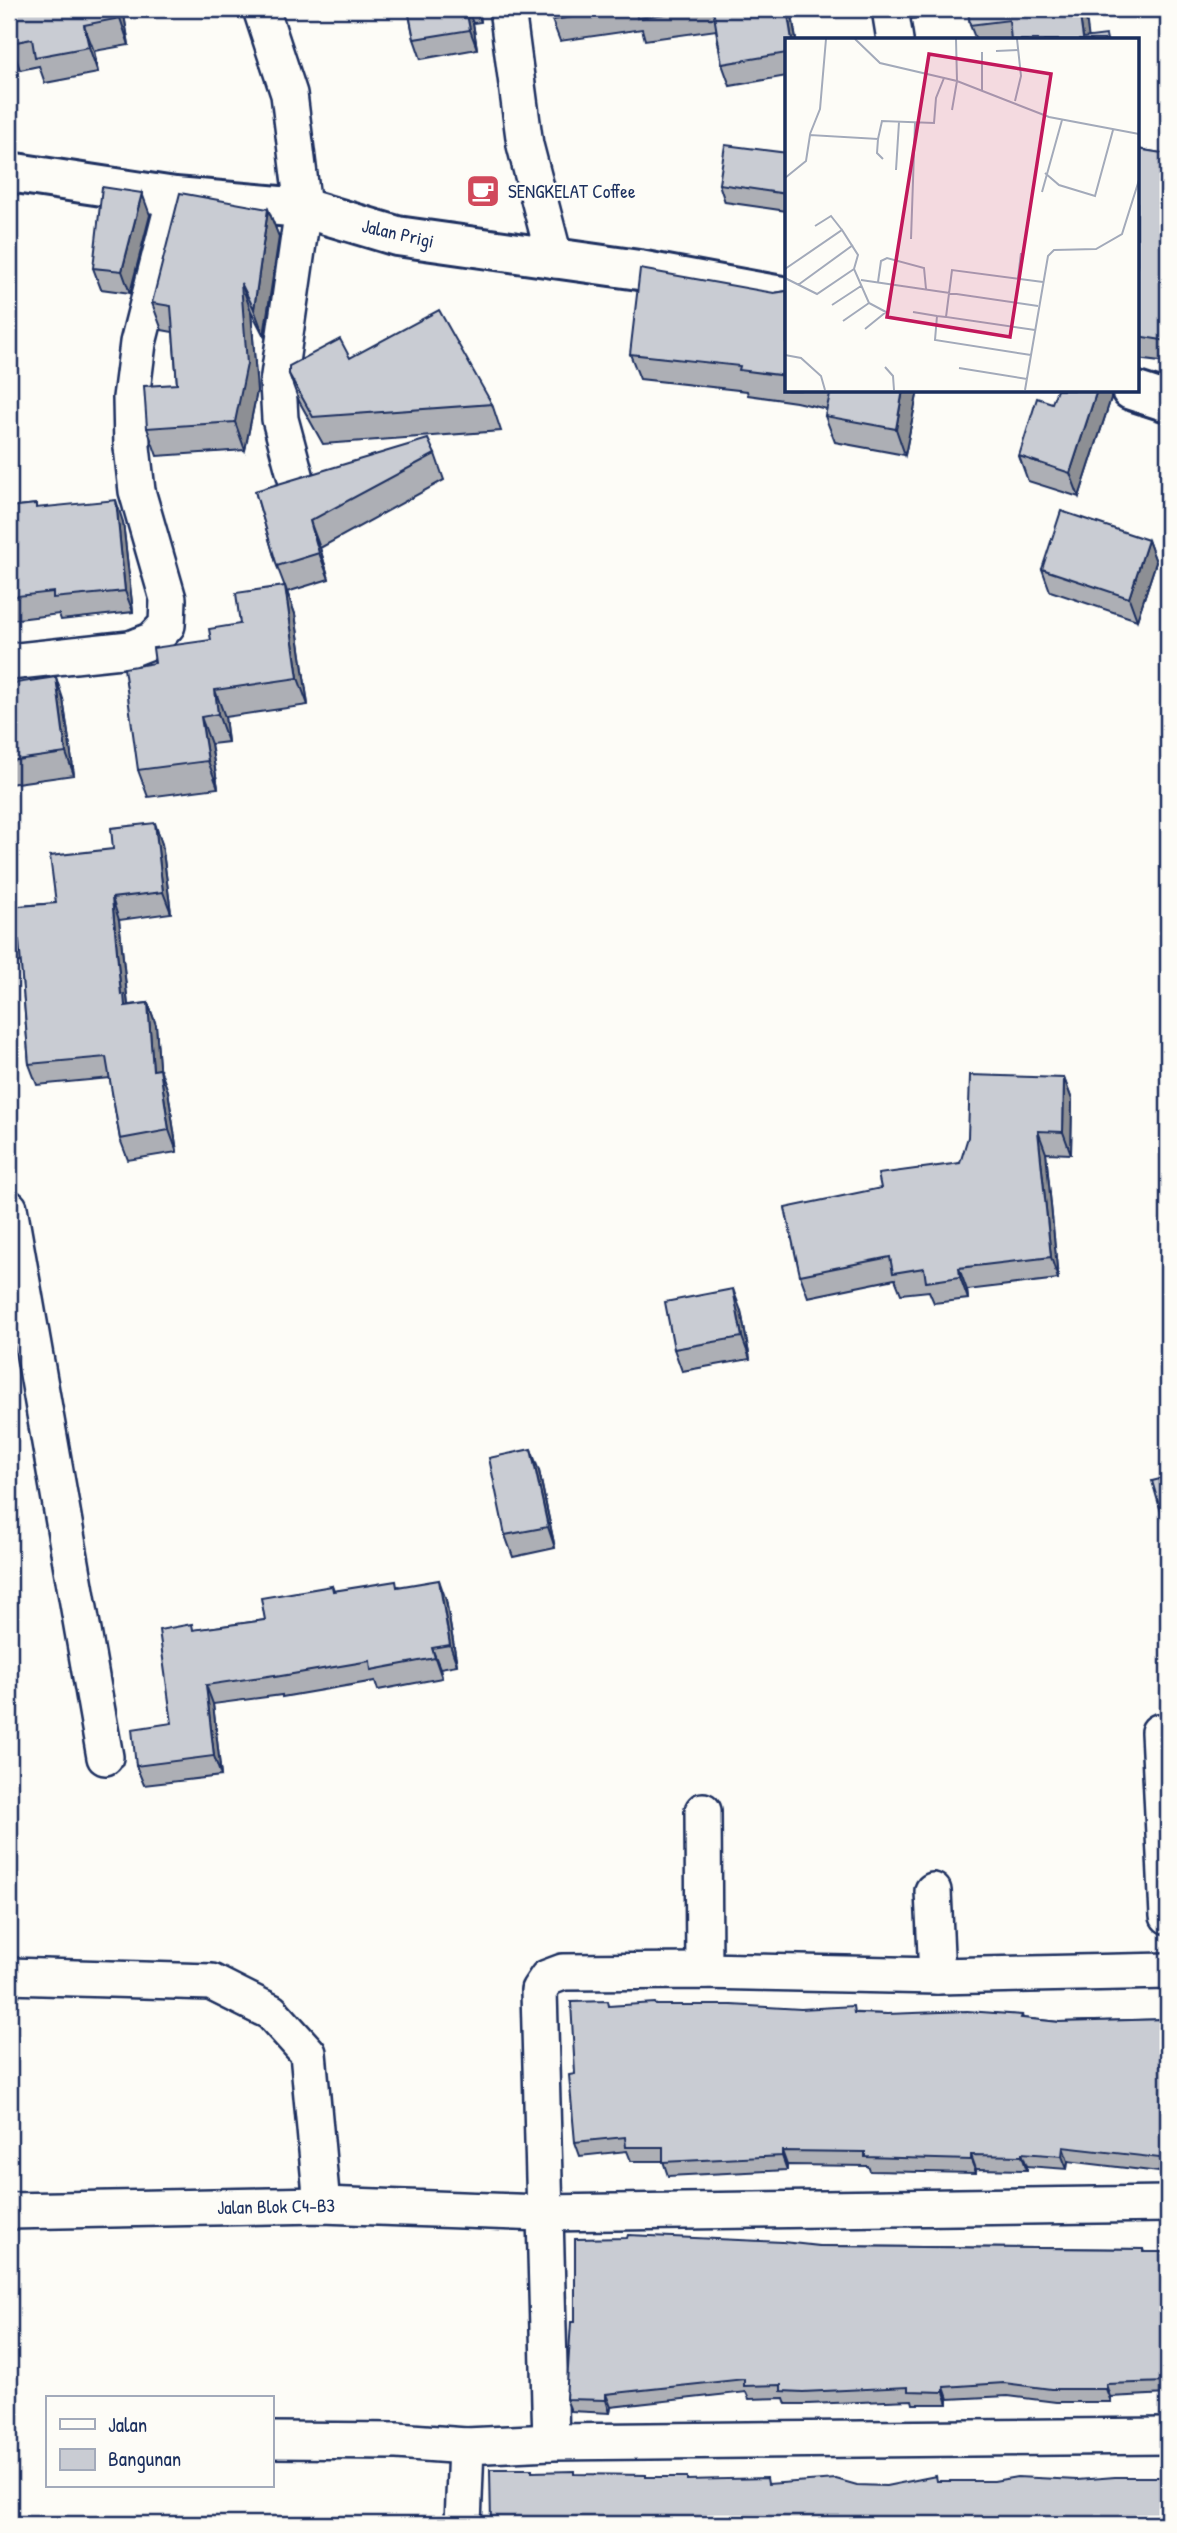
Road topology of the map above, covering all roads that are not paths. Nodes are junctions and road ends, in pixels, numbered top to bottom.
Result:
1 (261, 9) edge
2 (507, 9) edge
3 (890, 9) edge
4 (895, 38) edge
5 (9, 172) edge
6 (175, 197) junction
7 (303, 208) junction
8 (555, 260) junction
9 (785, 297) edge
10 (1137, 392) edge
11 (1168, 402) edge
12 (298, 486) edge
13 (9, 662) edge
14 (9, 1209) edge
15 (1159, 1732) dead end
16 (105, 1758) dead end
17 (703, 1811) dead end
18 (933, 1891) dead end
19 (1168, 1916) edge
20 (704, 1971) junction
21 (1168, 1971) edge
22 (9, 1976) edge
23 (937, 1976) junction
24 (1168, 2204) edge
25 (322, 2205) junction
26 (9, 2211) edge
27 (544, 2213) junction
28 (1168, 2437) edge
29 (273, 2440) edge
30 (551, 2442) junction
31 (466, 2446) junction
32 (463, 2524) edge

1 - 7 street
2 - 8 street
3 - 4 street
5 - 6 street, Jalan Prigi
6 - 7 street, Jalan Prigi
6 - 13 street
7 - 8 street, Jalan Prigi
7 - 12 street
8 - 9 street, Jalan Prigi
10 - 11 street
14 - 16 street
15 - 19 street
17 - 20 street
18 - 23 street
20 - 23 street
20 - 27 street
21 - 23 street
22 - 25 street
24 - 27 street, Jalan Blok C4-B3
25 - 26 street, Jalan Blok C4-B3
25 - 27 street, Jalan Blok C4-B3
27 - 30 street
28 - 30 street
29 - 31 street
30 - 31 street
31 - 32 street

